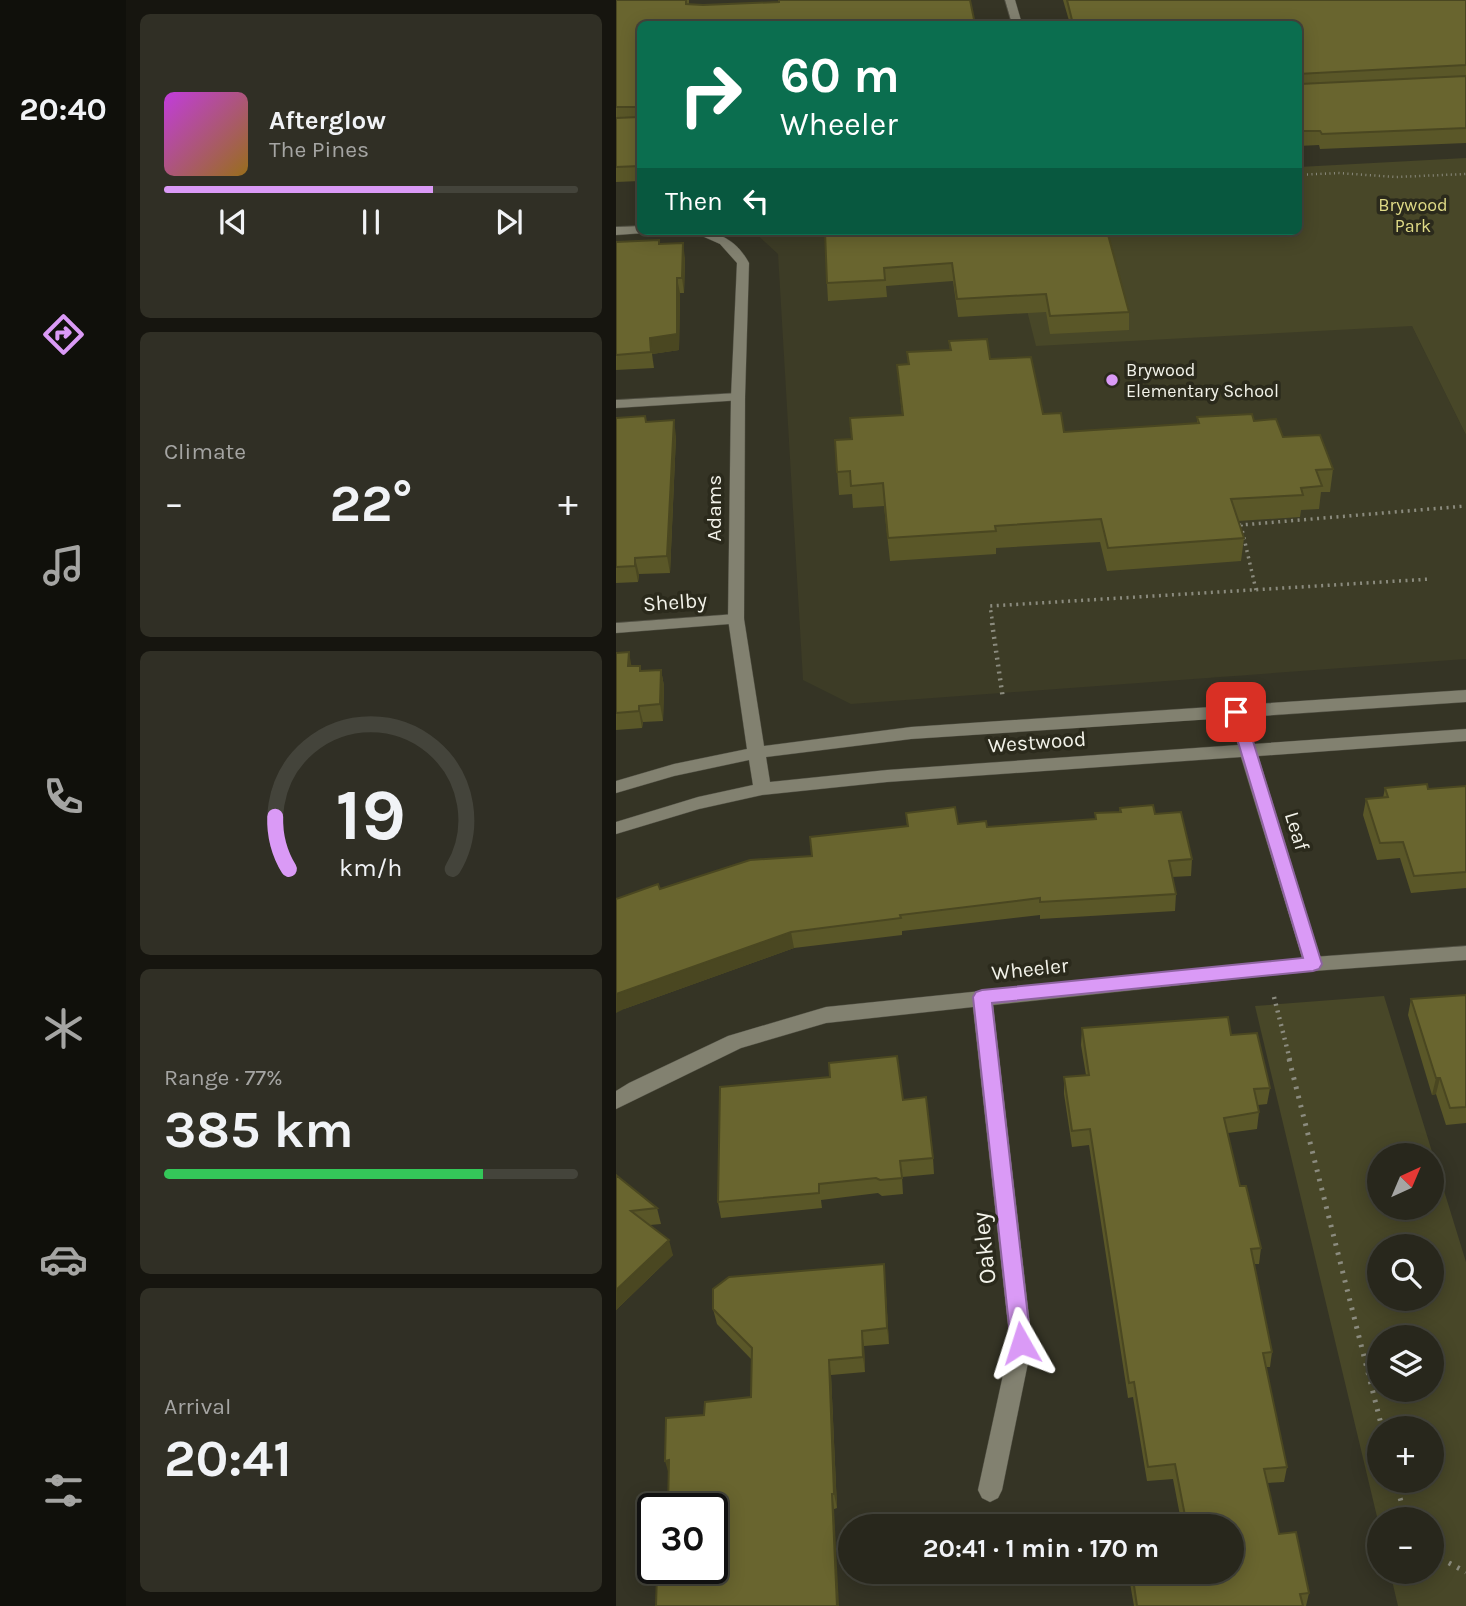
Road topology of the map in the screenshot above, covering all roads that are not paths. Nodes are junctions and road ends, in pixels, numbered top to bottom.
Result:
1 (1010, 0) edge
2 (1016, 21) edge
3 (637, 230) edge
4 (616, 231) edge
5 (711, 235) edge
6 (738, 397) junction
7 (616, 404) edge
8 (736, 619) junction
9 (616, 628) edge
10 (1466, 696) edge
11 (1236, 712) junction
12 (1466, 735) edge
13 (1249, 750) junction
14 (757, 751) junction
15 (616, 787) edge
16 (762, 789) junction
17 (616, 828) edge
18 (1466, 953) edge
19 (1313, 964) junction
20 (982, 997) junction
21 (616, 1101) edge
22 (990, 1490) dead end

1 - 2 street
3 - 4 street
5 - 6 street, Adams
6 - 7 street
6 - 8 street, Adams
8 - 9 street, Shelby
8 - 14 street, Adams
10 - 11 street, Westwood
11 - 13 street, Leaf
11 - 14 street, Westwood
12 - 13 street, Westwood
13 - 16 street, Westwood
13 - 19 street, Leaf
14 - 15 street, Westwood
14 - 16 street, Adams
16 - 17 street, Westwood
18 - 19 street, Wheeler
19 - 20 street, Wheeler
20 - 21 street, Wheeler
20 - 22 street, Oakley

